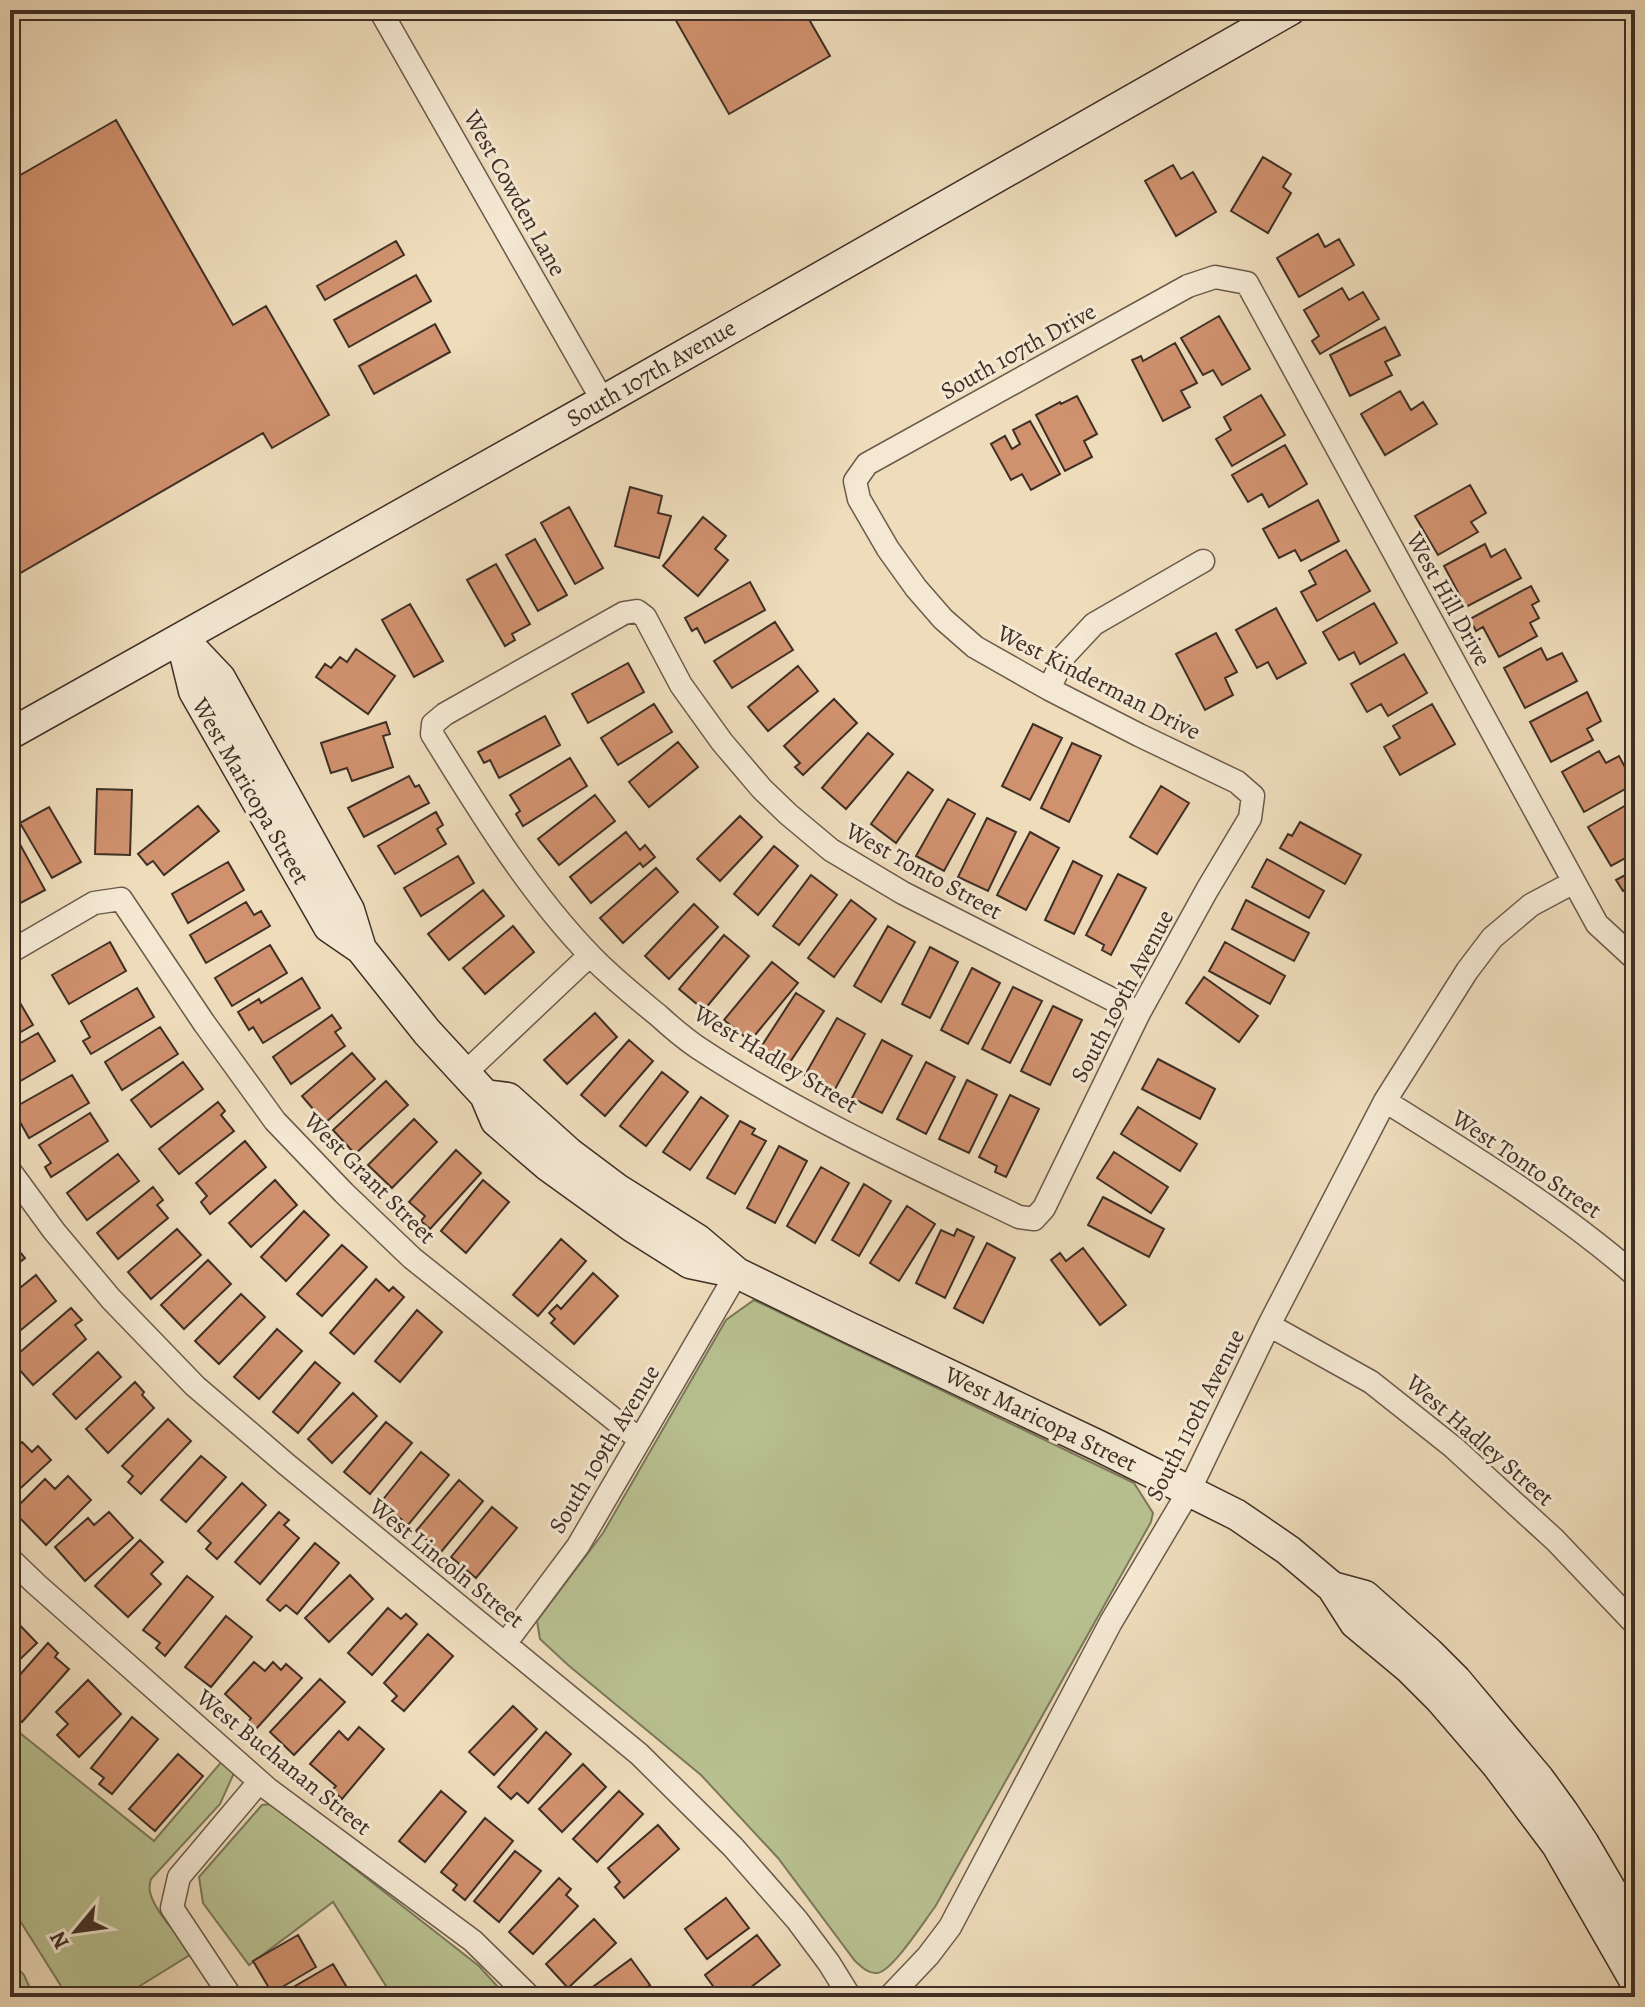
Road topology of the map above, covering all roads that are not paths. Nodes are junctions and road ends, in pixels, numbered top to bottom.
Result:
1 (380, 10) edge
2 (1290, 10) edge
3 (1215, 277) joint
4 (603, 401) junction
5 (855, 481) joint
6 (1203, 561) dead end
7 (181, 638) junction
8 (1049, 689) junction
9 (433, 724) joint
10 (10, 734) edge
11 (1253, 796) joint
12 (1574, 882) junction
13 (10, 952) edge
14 (590, 955) junction
15 (1635, 959) edge
16 (1139, 1013) junction
17 (464, 1074) junction
18 (1385, 1101) junction
19 (13, 1183) edge
20 (1034, 1219) joint
21 (737, 1273) junction
22 (1635, 1275) edge
23 (1269, 1325) junction
24 (640, 1440) junction
25 (1189, 1491) junction
26 (10, 1559) edge
27 (1332, 1587) junction
28 (1635, 1624) edge
29 (505, 1644) junction
30 (259, 1782) junction
31 (1635, 1931) edge
32 (1635, 1981) edge
33 (231, 1997) edge
34 (530, 1997) edge
35 (850, 1997) edge
36 (889, 1997) edge

1 - 4 street, West Cowden Lane
2 - 4 street, South 107th Avenue
3 - 5 street, South 107th Drive
3 - 12 street, West Hill Drive
4 - 7 street, South 107th Avenue
5 - 8 street, West Kinderman Drive
6 - 8 street
7 - 10 street, South 107th Avenue
7 - 17 street, West Maricopa Street
8 - 11 street, West Kinderman Drive
9 - 14 street, West Hadley Street
9 - 16 street, West Tonto Street
11 - 16 street, South 109th Avenue
12 - 15 street, West Hill Drive
12 - 18 street, South 110th Avenue
13 - 24 street, West Grant Street
14 - 17 street
14 - 20 street, West Hadley Street
16 - 20 street, South 109th Avenue
17 - 21 street, West Maricopa Street
18 - 22 street, West Tonto Street
18 - 23 street, South 110th Avenue
19 - 29 street, West Lincoln Street
21 - 24 street, South 109th Avenue
21 - 25 street, West Maricopa Street
23 - 25 street, South 110th Avenue
23 - 28 street, West Hadley Street
24 - 29 street, South 109th Avenue
25 - 27 street, West Maricopa Street
25 - 36 street, South 110th Avenue
26 - 30 street, West Buchanan Street
27 - 31 street, West Maricopa Street
27 - 32 street, West Maricopa Street
29 - 35 street, West Lincoln Street
30 - 33 street
30 - 34 street, West Buchanan Street

